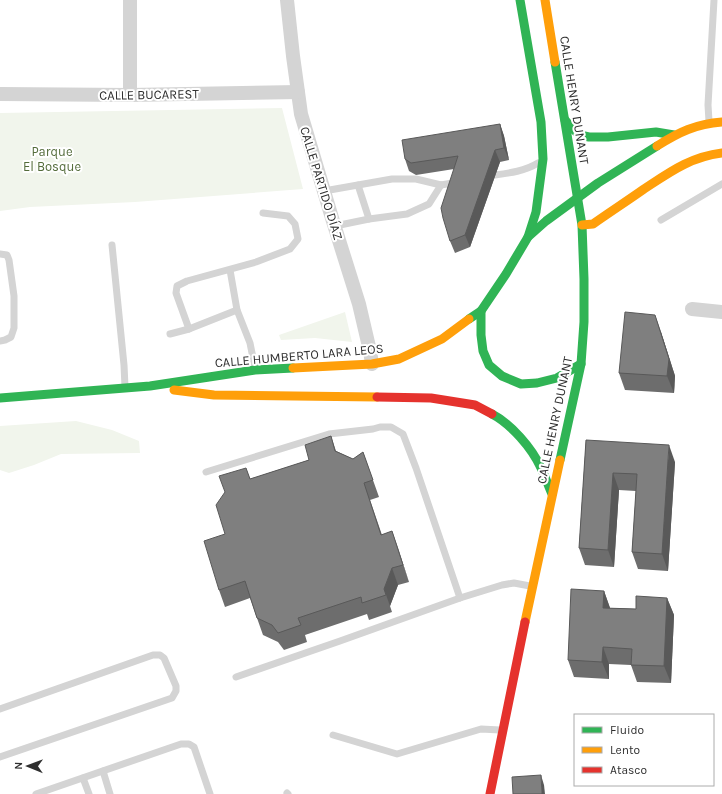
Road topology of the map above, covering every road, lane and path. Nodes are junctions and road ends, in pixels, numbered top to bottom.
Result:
1 (130, 0) edge
2 (287, 0) edge
3 (520, 0) edge
4 (545, 0) edge
5 (714, 0) edge
6 (298, 92) junction
7 (0, 94) edge
8 (130, 95) junction
9 (565, 120) junction
10 (722, 122) edge
11 (710, 123) junction
12 (674, 134) junction
13 (722, 153) edge
14 (543, 159) junction
15 (495, 175) dead end
16 (458, 182) edge
17 (722, 184) edge
18 (358, 185) junction
19 (442, 185) junction
20 (324, 191) junction
21 (578, 198) junction
22 (263, 213) dead end
23 (369, 220) junction
24 (661, 220) dead end
25 (582, 224) junction
26 (335, 226) junction
27 (528, 237) junction
28 (112, 245) dead end
29 (0, 254) edge
30 (230, 270) junction
31 (692, 309) dead end
32 (237, 310) junction
33 (481, 311) junction
34 (722, 312) edge
35 (189, 329) junction
36 (170, 334) dead end
37 (0, 341) edge
38 (372, 364) junction
39 (581, 364) junction
40 (255, 370) junction
41 (150, 386) junction
42 (125, 389) junction
43 (0, 398) edge
44 (206, 472) dead end
45 (552, 494) junction
46 (532, 586) junction
47 (460, 598) junction
48 (236, 677) dead end
49 (0, 709) edge
50 (502, 730) junction
51 (333, 735) dead end
52 (0, 757) edge
53 (103, 771) junction
54 (83, 778) junction
55 (36, 794) edge
56 (89, 794) edge
57 (110, 794) edge
58 (210, 794) edge
59 (490, 794) edge

1 - 8 street
2 - 6 street, CALLE PARTIDO DÍAZ
3 - 14 main road
4 - 9 main road, CALLE HENRY DUNANT
5 - 11 lane
6 - 8 street, CALLE BUCAREST
6 - 20 street, CALLE PARTIDO DÍAZ
7 - 8 street, CALLE BUCAREST
9 - 12 main road
9 - 21 main road, CALLE HENRY DUNANT
10 - 11 main road, CALLE HUMBERTO LARA LEOS
11 - 12 main road, CALLE HUMBERTO LARA LEOS
12 - 21 main road, CALLE HUMBERTO LARA LEOS
13 - 25 main road
14 - 15 lane
14 - 27 main road
16 - 19 lane
17 - 24 lane
18 - 19 lane
18 - 20 lane
18 - 23 lane
19 - 23 lane
20 - 26 street, CALLE PARTIDO DÍAZ
21 - 25 main road, CALLE HENRY DUNANT
21 - 27 main road, CALLE HUMBERTO LARA LEOS
22 - 30 lane
23 - 26 lane
25 - 39 main road, CALLE HENRY DUNANT
26 - 38 street, CALLE PARTIDO DÍAZ
27 - 33 main road, CALLE HUMBERTO LARA LEOS
28 - 42 lane
29 - 37 lane
30 - 32 lane
30 - 35 lane
31 - 34 street
32 - 35 lane
32 - 40 lane
33 - 38 main road, CALLE HUMBERTO LARA LEOS
33 - 39 main road
35 - 36 lane
38 - 40 main road, CALLE HUMBERTO LARA LEOS
39 - 45 main road, CALLE HENRY DUNANT
40 - 41 main road, CALLE HUMBERTO LARA LEOS
41 - 42 main road
41 - 45 main road
42 - 43 main road
44 - 47 lane
45 - 46 main road, CALLE HENRY DUNANT
46 - 47 lane
46 - 50 main road, CALLE HENRY DUNANT
47 - 48 lane
49 - 52 lane
50 - 51 lane
50 - 59 main road, CALLE HENRY DUNANT
53 - 54 lane
53 - 57 lane
53 - 58 lane
54 - 55 lane
54 - 56 lane

